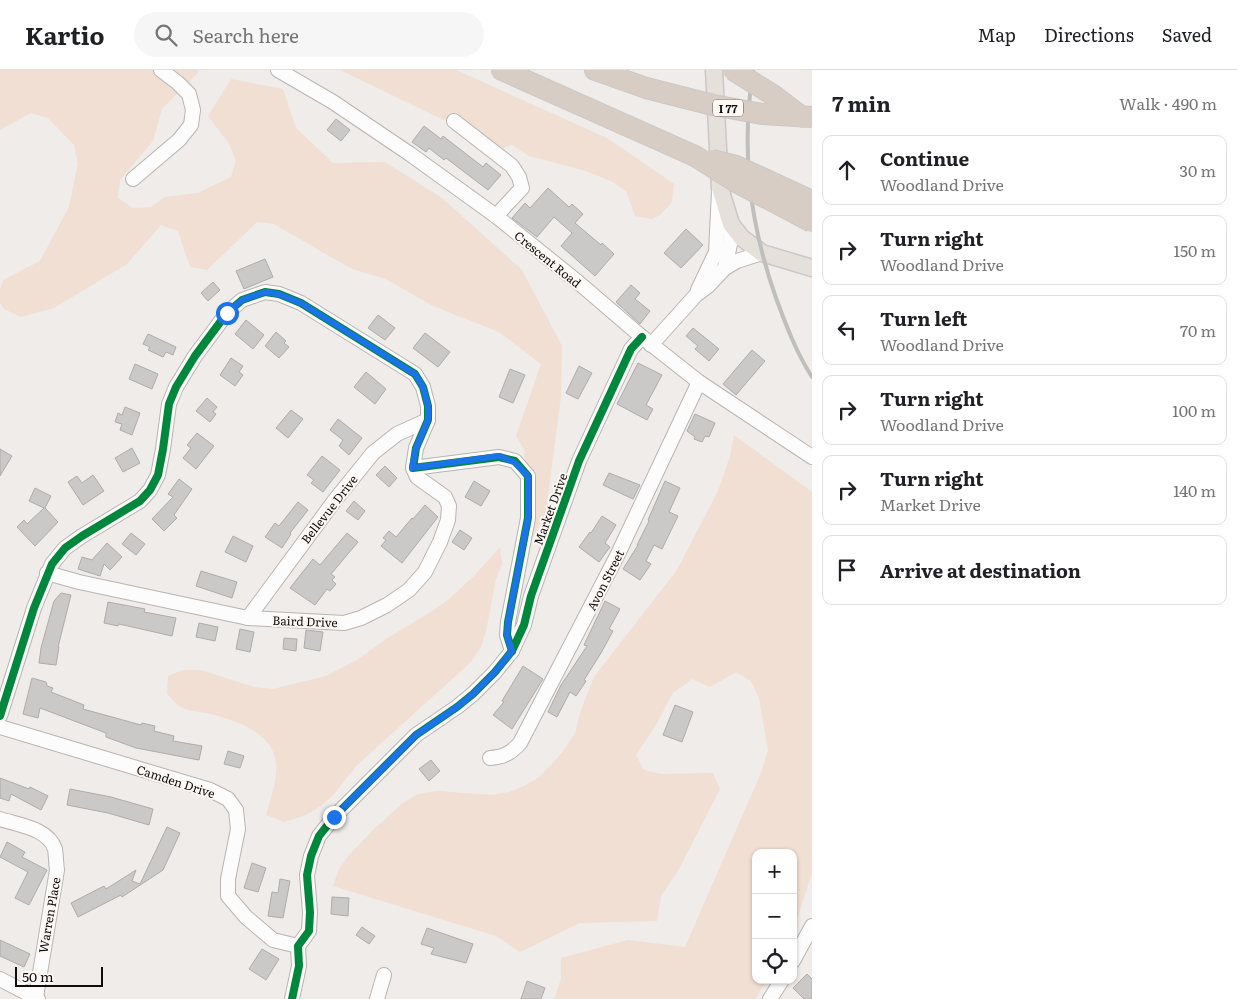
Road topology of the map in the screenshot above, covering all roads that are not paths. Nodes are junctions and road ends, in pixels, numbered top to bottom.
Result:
1 (161, 70) edge
2 (278, 70) edge
3 (502, 70) edge
4 (594, 70) edge
5 (714, 70) edge
6 (733, 70) edge
7 (812, 117) edge
8 (454, 122) dead end
9 (812, 126) edge
10 (695, 156) junction
11 (133, 179) dead end
12 (720, 188) junction
13 (812, 201) edge
14 (496, 216) junction
15 (812, 222) edge
16 (731, 224) junction
17 (762, 253) junction
18 (725, 268) junction
19 (812, 268) edge
20 (696, 295) junction
21 (646, 341) junction
22 (699, 382) junction
23 (428, 420) junction
24 (812, 457) edge
25 (412, 468) junction
26 (47, 573) junction
27 (248, 618) junction
28 (512, 651) junction
29 (0, 716) edge
30 (0, 727) edge
31 (490, 758) dead end
32 (0, 819) edge
33 (812, 926) edge
34 (298, 946) junction
35 (797, 954) edge
36 (384, 975) dead end
37 (0, 979) edge
38 (779, 984) edge
39 (37, 998) edge
40 (292, 999) edge
41 (377, 999) edge
42 (770, 999) edge

1 - 11 street
2 - 14 street, Crescent Road
3 - 10 highway
4 - 7 highway, I 77, bridge
5 - 12 main road
6 - 9 highway, bridge
8 - 14 street
10 - 13 highway, bridge
10 - 15 highway, bridge
12 - 16 main road
12 - 20 street
14 - 21 street, Crescent Road
16 - 17 main road
16 - 18 street
17 - 18 street
17 - 19 main road
18 - 20 street
20 - 21 street, Market Drive
21 - 22 street, Crescent Road
21 - 28 street, Market Drive
22 - 24 street, Crescent Road
22 - 31 street, Avon Street
23 - 25 street
23 - 26 street
23 - 27 street, Bellevue Drive
25 - 27 street, Baird Drive
25 - 28 street
26 - 27 street, Baird Drive
26 - 29 street
28 - 34 street, Market Drive
30 - 34 street, Camden Drive
32 - 39 street, Warren Place
33 - 35 street
34 - 40 street, Market Drive
36 - 41 street
37 - 39 street
38 - 42 street

